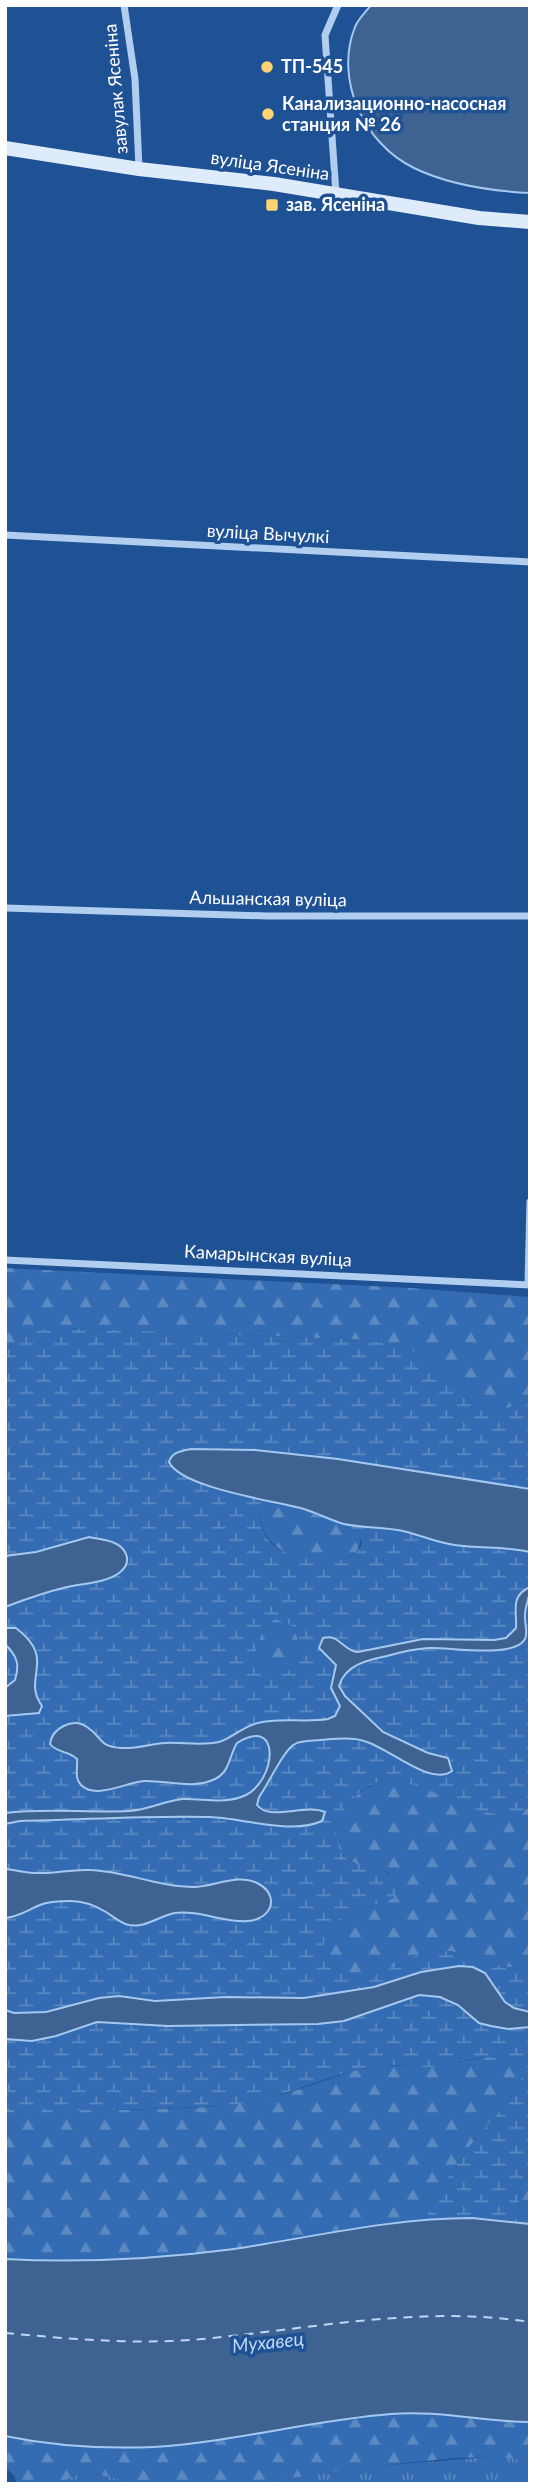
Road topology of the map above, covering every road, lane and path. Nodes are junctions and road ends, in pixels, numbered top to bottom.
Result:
1 (124, 5) edge
2 (338, 5) edge
3 (5, 148) edge
4 (139, 169) junction
5 (336, 194) junction
6 (530, 222) edge
7 (5, 535) edge
8 (530, 562) edge
9 (5, 908) edge
10 (530, 916) edge
11 (530, 1202) edge
12 (5, 1260) edge
13 (529, 1285) edge

1 - 4 street, завулак Ясеніна
2 - 5 street
3 - 4 street, вуліца Ясеніна
4 - 5 street, вуліца Ясеніна
5 - 6 street, вуліца Ясеніна
7 - 8 street, вуліца Вычулкі
9 - 10 street, Альшанская вуліца
11 - 13 street
12 - 13 street, Камарынская вуліца

